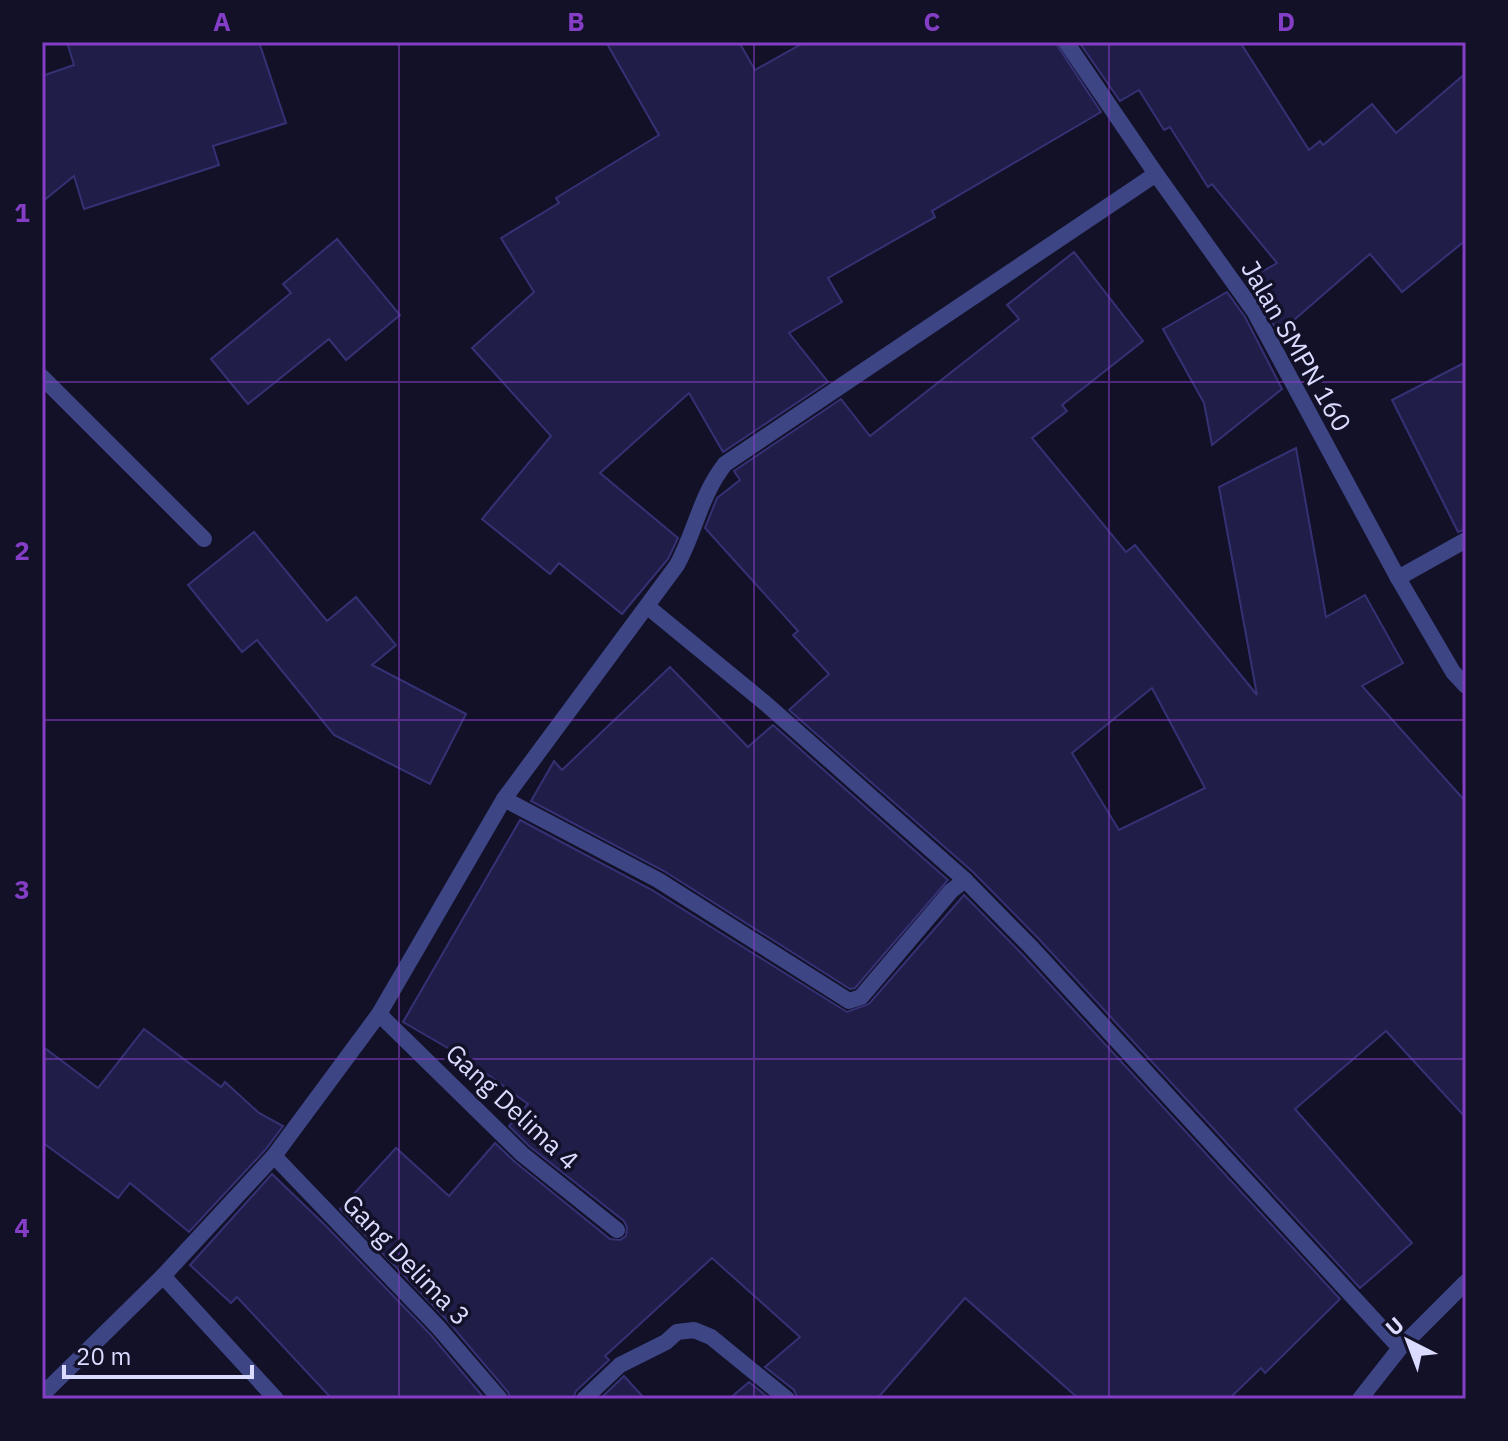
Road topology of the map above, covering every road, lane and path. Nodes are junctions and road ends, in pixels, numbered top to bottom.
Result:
1 (1066, 42) edge
2 (1156, 174) junction
3 (42, 377) edge
4 (204, 539) dead end
5 (1466, 540) edge
6 (1398, 578) junction
7 (648, 607) junction
8 (1466, 686) edge
9 (504, 799) junction
10 (965, 880) junction
11 (379, 1014) junction
12 (274, 1156) junction
13 (617, 1230) dead end
14 (163, 1276) junction
15 (1466, 1282) edge
16 (1400, 1348) junction
17 (42, 1395) edge
18 (276, 1399) edge
19 (500, 1399) edge
20 (584, 1399) edge
21 (787, 1399) edge
22 (1360, 1399) edge

1 - 2 street, Jalan SMPN 160
2 - 6 street, Jalan SMPN 160
2 - 7 street
3 - 4 street
5 - 6 street
6 - 8 street, Jalan SMPN 160
7 - 9 street
7 - 10 street
9 - 10 street
9 - 11 street
10 - 16 street
11 - 12 street
11 - 13 street, Gang Delima 4
12 - 14 street
12 - 19 street, Gang Delima 3
14 - 17 street
14 - 18 street
15 - 16 street
16 - 22 street
20 - 21 street

